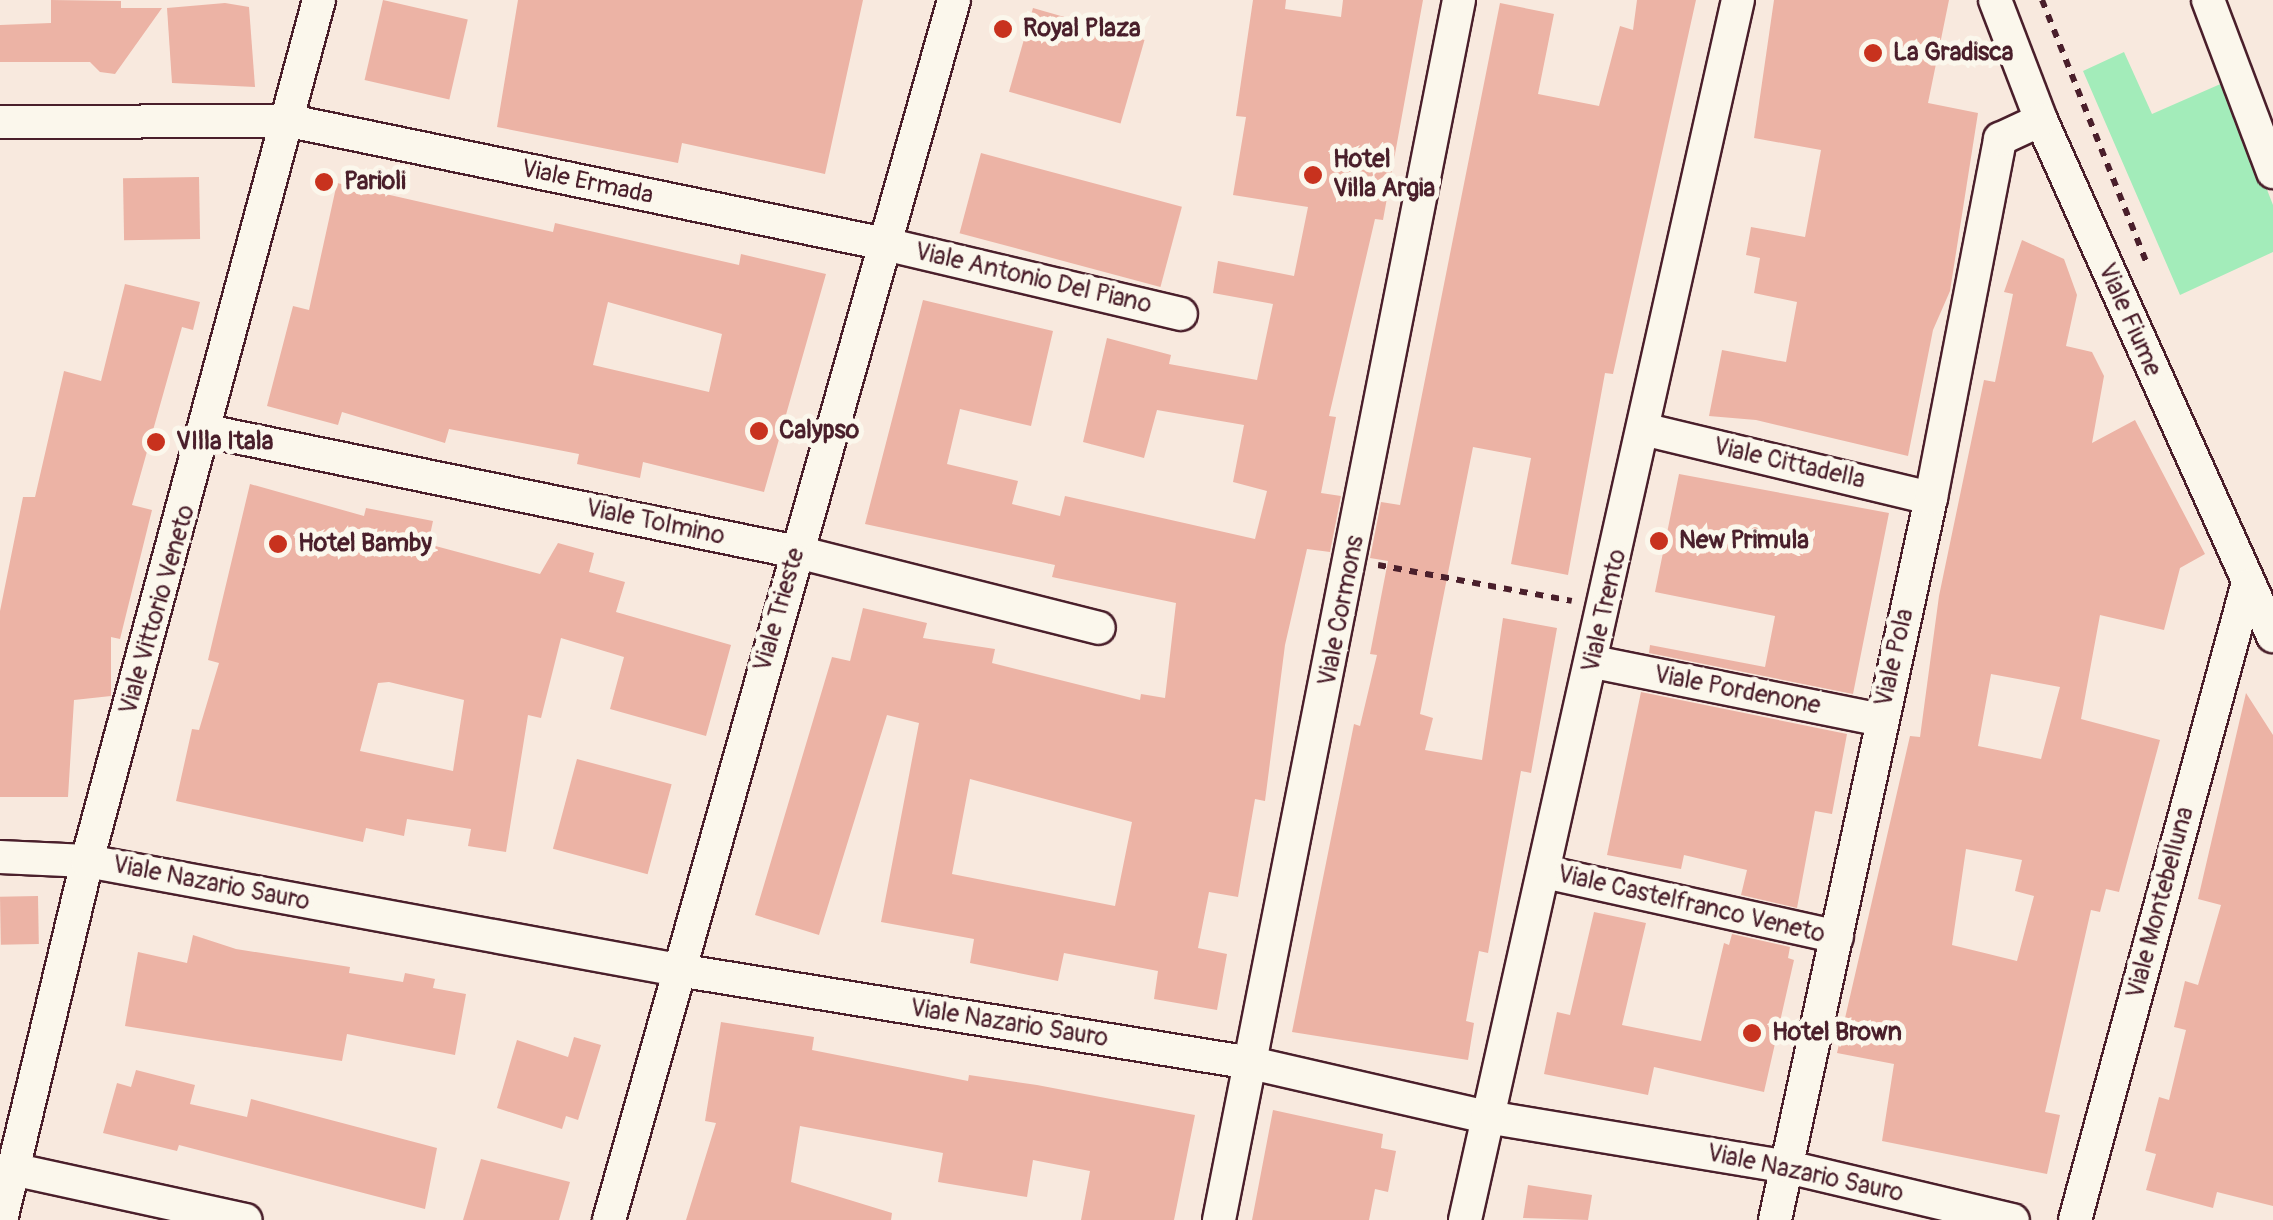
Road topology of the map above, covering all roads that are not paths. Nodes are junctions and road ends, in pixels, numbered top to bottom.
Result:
1 (319, 0) edge
2 (954, 0) edge
3 (1459, 0) edge
4 (1738, 0) edge
5 (1996, 0) edge
6 (2208, 0) edge
7 (2040, 120) junction
8 (290, 121) junction
9 (0, 122) edge
10 (2273, 172) edge
11 (884, 244) junction
12 (1181, 314) dead end
13 (1646, 430) junction
14 (208, 432) junction
15 (1931, 498) junction
16 (797, 552) junction
17 (2246, 586) junction
18 (1099, 628) dead end
19 (2273, 636) edge
20 (1594, 662) junction
21 (1880, 720) junction
22 (0, 857) edge
23 (87, 861) junction
24 (1545, 872) junction
25 (1837, 937) junction
26 (678, 970) junction
27 (1251, 1063) junction
28 (1487, 1117) junction
29 (1788, 1167) junction
30 (12, 1168) junction
31 (2006, 1219) edge
32 (1, 1220) edge
33 (245, 1220) edge
34 (609, 1220) edge
35 (1219, 1220) edge
36 (1465, 1220) edge
37 (1775, 1220) edge
38 (2075, 1220) edge

1 - 8 street, Viale Vittorio Veneto
2 - 11 street, Viale Trieste
3 - 27 street, Viale Cormons
4 - 13 street, Viale Trento
5 - 7 street, Viale Fiume
6 - 10 street
7 - 15 street, Viale Pola
7 - 17 street, Viale Fiume
8 - 9 street, Viale Ermada
8 - 11 street, Viale Ermada
8 - 14 street, Viale Vittorio Veneto
11 - 12 street, Viale Antonio Del Piano
11 - 16 street, Viale Trieste
13 - 15 street, Viale Cittadella
13 - 20 street, Viale Trento
14 - 16 street, Viale Tolmino
14 - 23 street, Viale Vittorio Veneto
15 - 21 street, Viale Pola
16 - 18 street, Viale Tolmino
16 - 26 street, Viale Trieste
17 - 19 street, Viale Fiume
17 - 38 street, Viale Montebelluna
20 - 21 street, Viale Pordenone
20 - 24 street, Viale Trento
21 - 25 street, Viale Pola
22 - 23 street, Viale Nazario Sauro
23 - 26 street, Viale Nazario Sauro
23 - 30 street, Viale Vittorio Veneto
24 - 25 street, Viale Castelfranco Veneto
24 - 28 street, Viale Trento
25 - 29 street, Viale Pola
26 - 27 street, Viale Nazario Sauro
26 - 34 street, Viale Trieste
27 - 28 street, Viale Nazario Sauro
27 - 35 street, Viale Cormons
28 - 29 street, Viale Nazario Sauro
28 - 36 street, Viale Trento
29 - 31 street, Viale Nazario Sauro
29 - 37 street, Viale Pola
30 - 32 street, Viale Vittorio Veneto
30 - 33 street

